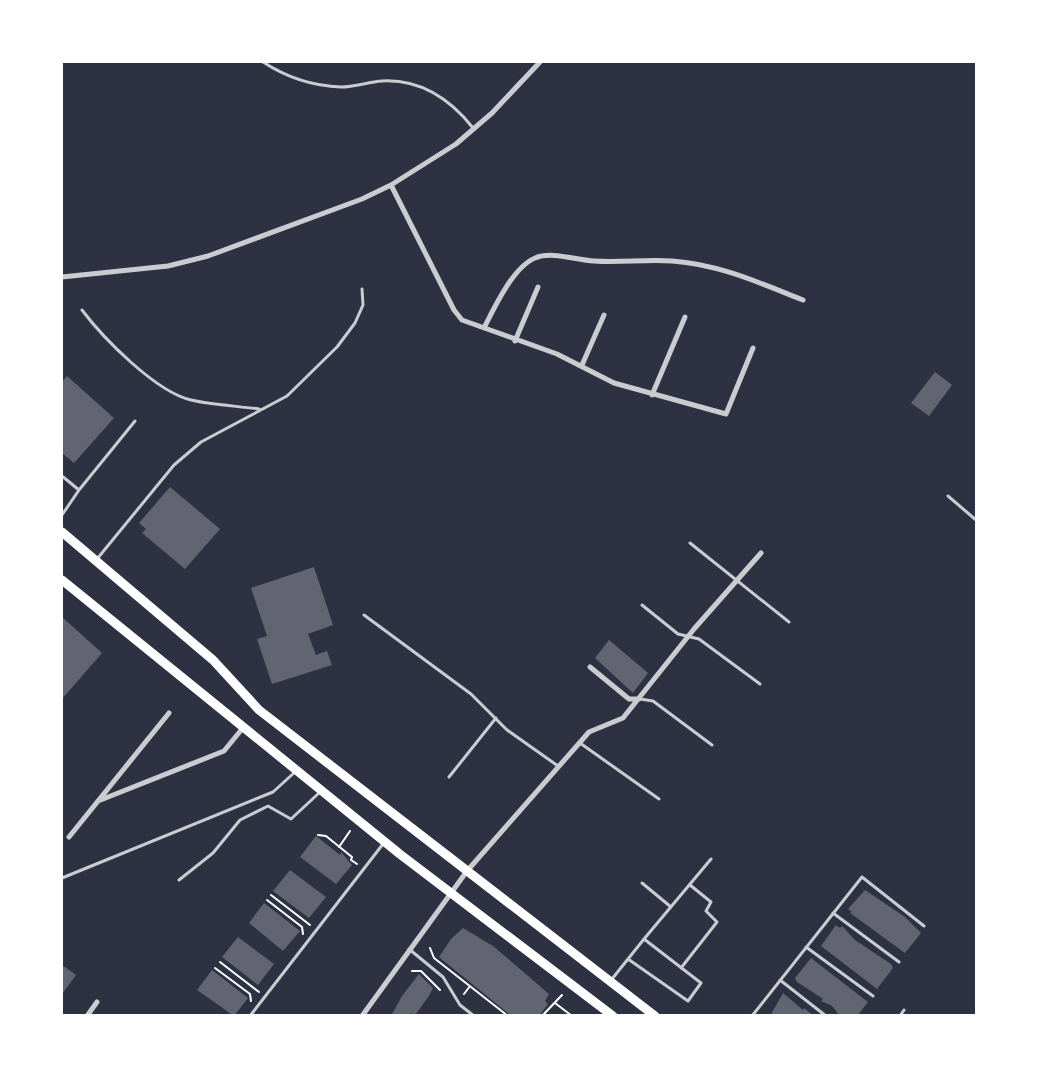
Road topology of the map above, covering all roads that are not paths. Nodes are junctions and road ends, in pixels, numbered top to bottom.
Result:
1 (263, 62) edge
2 (540, 62) edge
3 (474, 129) junction
4 (391, 185) junction
5 (62, 277) edge
6 (538, 287) dead end
7 (362, 289) dead end
8 (803, 300) dead end
9 (82, 310) dead end
10 (604, 315) dead end
11 (685, 318) dead end
12 (484, 328) junction
13 (515, 341) junction
14 (753, 348) dead end
15 (582, 364) junction
16 (652, 395) junction
17 (261, 409) junction
18 (135, 421) dead end
19 (62, 476) edge
20 (80, 490) junction
21 (948, 496) dead end
22 (62, 515) edge
23 (976, 520) edge
24 (62, 532) edge
25 (690, 543) dead end
26 (760, 553) dead end
27 (95, 561) junction
28 (737, 579) junction
29 (62, 580) edge
30 (642, 605) dead end
31 (364, 615) dead end
32 (789, 622) dead end
33 (689, 635) junction
34 (590, 667) dead end
35 (760, 684) dead end
36 (640, 699) junction
37 (169, 713) dead end
38 (495, 718) junction
39 (242, 729) junction
40 (580, 743) junction
41 (712, 746) dead end
42 (559, 768) junction
43 (296, 772) junction
44 (449, 777) dead end
45 (320, 791) junction
46 (658, 799) dead end
47 (98, 801) junction
48 (69, 837) dead end
49 (384, 843) junction
50 (711, 859) dead end
51 (468, 871) junction
52 (62, 878) edge
53 (179, 880) dead end
54 (642, 883) dead end
55 (690, 885) junction
56 (449, 893) junction
57 (671, 907) junction
58 (833, 913) junction
59 (924, 926) dead end
60 (644, 939) junction
61 (806, 946) junction
62 (409, 949) junction
63 (628, 959) junction
64 (899, 962) dead end
65 (681, 968) junction
66 (780, 980) junction
67 (611, 981) junction
68 (873, 996) dead end
69 (97, 1002) dead end
70 (904, 1010) dead end
71 (87, 1016) edge
72 (250, 1016) edge
73 (362, 1016) edge
74 (474, 1016) edge
75 (613, 1016) edge
76 (655, 1016) edge
77 (752, 1016) edge
78 (826, 1016) edge
79 (900, 1016) edge

1 - 3 lane
2 - 3 street
3 - 4 street
4 - 5 street
4 - 12 street
6 - 13 street
7 - 17 lane
8 - 12 street
9 - 17 lane
10 - 15 street
11 - 16 street
12 - 13 street
13 - 15 street
14 - 16 street
15 - 16 street
17 - 27 lane
18 - 20 lane
19 - 20 lane
20 - 22 lane
21 - 23 lane
24 - 27 main road
25 - 28 lane
26 - 28 street
27 - 51 main road
28 - 32 lane
28 - 33 street
29 - 39 main road
30 - 33 lane
31 - 38 lane
33 - 35 lane
33 - 36 street
34 - 36 street
36 - 40 street
36 - 41 lane
37 - 47 street
38 - 42 lane
38 - 44 lane
39 - 43 main road
39 - 47 street
40 - 42 street
40 - 46 lane
42 - 51 street
43 - 45 main road
43 - 52 lane
45 - 49 main road
45 - 53 lane
47 - 48 street
49 - 56 main road
49 - 72 lane
50 - 55 lane
51 - 56 street
51 - 67 main road
54 - 57 lane
55 - 57 lane
55 - 65 lane
56 - 62 street
56 - 75 main road
57 - 60 lane
58 - 59 lane
58 - 61 lane
58 - 64 lane
60 - 63 lane
60 - 65 lane
61 - 66 lane
61 - 68 lane
62 - 73 street
62 - 74 lane
63 - 65 lane
63 - 67 lane
66 - 77 lane
66 - 78 lane
67 - 76 main road
69 - 71 street
70 - 79 lane

